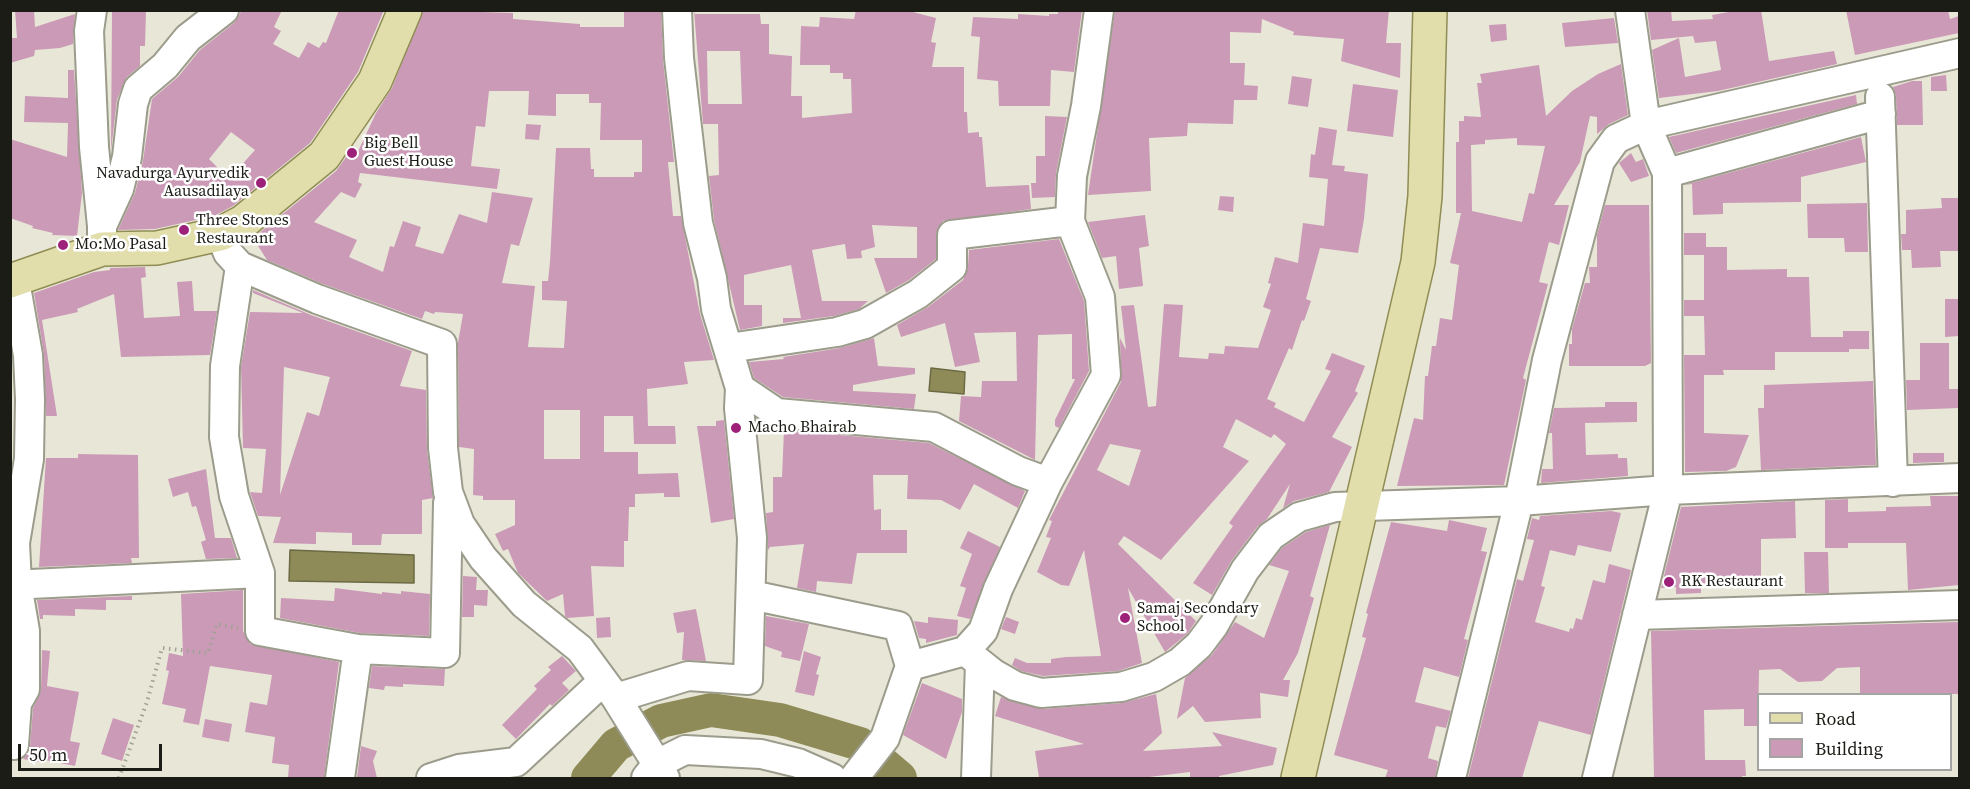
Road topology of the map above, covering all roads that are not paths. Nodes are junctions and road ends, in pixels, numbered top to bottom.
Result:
1 (92, 10) edge
2 (224, 10) edge
3 (405, 10) edge
4 (677, 10) edge
5 (1099, 10) edge
6 (1430, 10) edge
7 (1630, 10) edge
8 (1959, 53) edge
9 (1879, 74) junction
10 (1881, 114) junction
11 (1646, 125) junction
12 (1667, 173) junction
13 (1070, 221) junction
14 (220, 234) junction
15 (102, 238) junction
16 (240, 266) junction
17 (13, 281) edge
18 (729, 348) junction
19 (740, 388) junction
20 (1959, 478) edge
21 (1048, 482) junction
22 (1893, 482) junction
23 (1668, 490) junction
24 (448, 492) junction
25 (1519, 501) junction
26 (1361, 505) junction
27 (260, 573) junction
28 (14, 585) edge
29 (751, 595) junction
30 (1959, 605) edge
31 (1637, 615) junction
32 (358, 649) junction
33 (973, 657) junction
34 (910, 666) junction
35 (615, 698) junction
36 (14, 745) dead end
37 (654, 768) edge
38 (848, 777) edge
39 (340, 778) edge
40 (431, 778) edge
41 (976, 778) edge
42 (1298, 778) edge
43 (1451, 778) edge
44 (1598, 778) edge

1 - 15 street
2 - 15 street
3 - 14 main road
4 - 18 street
5 - 13 street
6 - 26 main road
7 - 11 street
8 - 9 street
9 - 10 street
9 - 11 street
10 - 12 street
10 - 22 street
11 - 12 street
11 - 25 street
12 - 23 street
13 - 18 street
13 - 21 street
14 - 15 main road
14 - 16 street
15 - 17 main road
16 - 24 street
16 - 27 street
17 - 28 street
18 - 19 street
19 - 21 street
19 - 29 street
20 - 22 street
21 - 33 street
22 - 23 street
23 - 25 street
23 - 31 street
24 - 32 street
24 - 35 street
25 - 26 street
25 - 43 street
26 - 33 street
26 - 42 main road
27 - 28 street
27 - 32 street
28 - 36 street
29 - 34 street
29 - 35 street
30 - 31 street
31 - 44 street
32 - 39 street
33 - 34 street
33 - 41 street
34 - 38 street
35 - 37 street
35 - 40 street
37 - 38 street

